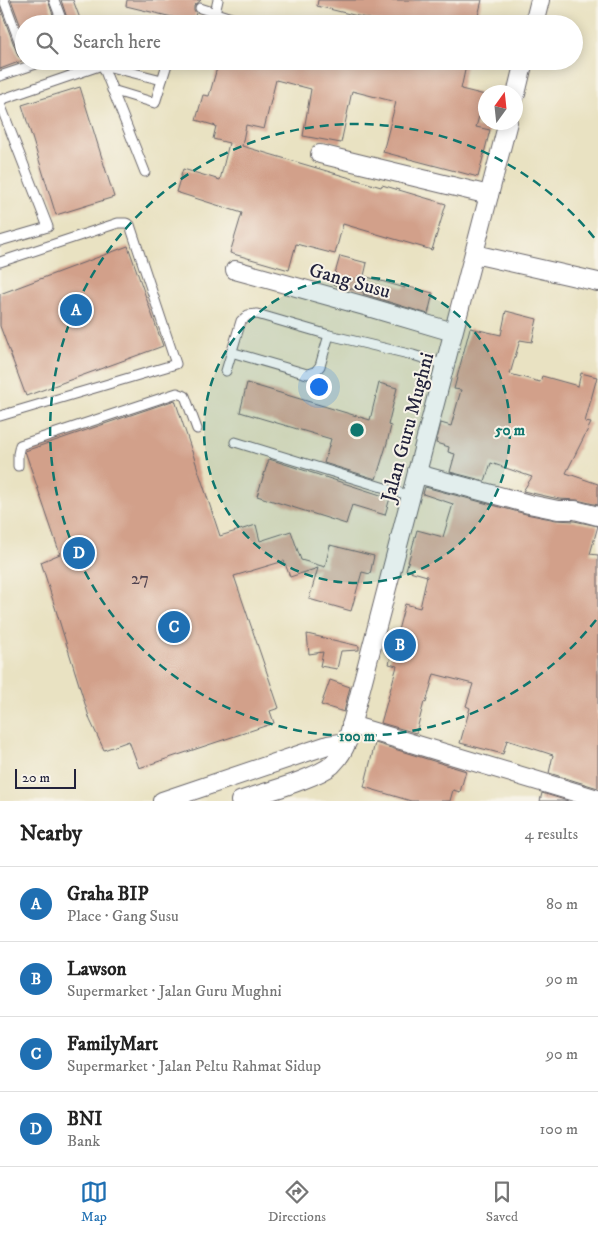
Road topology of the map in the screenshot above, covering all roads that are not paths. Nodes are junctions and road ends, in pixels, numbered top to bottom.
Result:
1 (4, 0) edge
2 (54, 0) edge
3 (218, 0) edge
4 (540, 0) edge
5 (200, 8) dead end
6 (215, 13) junction
7 (59, 15) edge
8 (221, 15) edge
9 (536, 15) edge
10 (15, 30) edge
11 (15, 69) edge
12 (84, 70) edge
13 (105, 70) edge
14 (127, 70) edge
15 (165, 70) edge
16 (522, 70) edge
17 (0, 76) edge
18 (162, 80) junction
19 (518, 85) edge
20 (112, 90) junction
21 (0, 102) edge
22 (506, 130) edge
23 (320, 154) dead end
24 (145, 172) dead end
25 (489, 195) junction
26 (0, 241) edge
27 (474, 254) junction
28 (0, 262) edge
29 (234, 270) dead end
30 (598, 282) edge
31 (454, 332) junction
32 (329, 335) junction
33 (232, 352) junction
34 (445, 365) junction
35 (226, 372) dead end
36 (0, 416) edge
37 (197, 429) dead end
38 (235, 442) dead end
39 (18, 466) dead end
40 (417, 471) junction
41 (411, 496) junction
42 (598, 516) edge
43 (351, 725) junction
44 (347, 742) junction
45 (267, 797) edge
46 (598, 798) edge
47 (162, 801) edge
48 (240, 801) edge

1 - 10 lane
2 - 7 lane
3 - 6 lane
4 - 9 street
5 - 6 lane
6 - 8 lane
11 - 17 lane
12 - 21 lane
13 - 20 lane
14 - 18 lane
15 - 18 lane
16 - 19 street
18 - 20 lane
20 - 24 lane
21 - 26 lane
22 - 25 street, Jalan Guru Mughni
23 - 25 street
25 - 27 street, Jalan Guru Mughni
27 - 30 street
27 - 31 street, Jalan Guru Mughni
28 - 36 lane
29 - 31 street, Gang Susu
31 - 34 street, Jalan Guru Mughni
32 - 33 lane
32 - 33 lane
32 - 34 lane
33 - 35 lane
34 - 40 street, Jalan Guru Mughni
37 - 39 lane
38 - 41 lane
40 - 41 street, Jalan Guru Mughni
40 - 42 street
41 - 43 street, Jalan Guru Mughni
43 - 44 street, Jalan Guru Mughni
43 - 46 street
44 - 45 street, Jalan Guru Mughni
44 - 47 street
45 - 48 street, Jalan Guru Mughni

